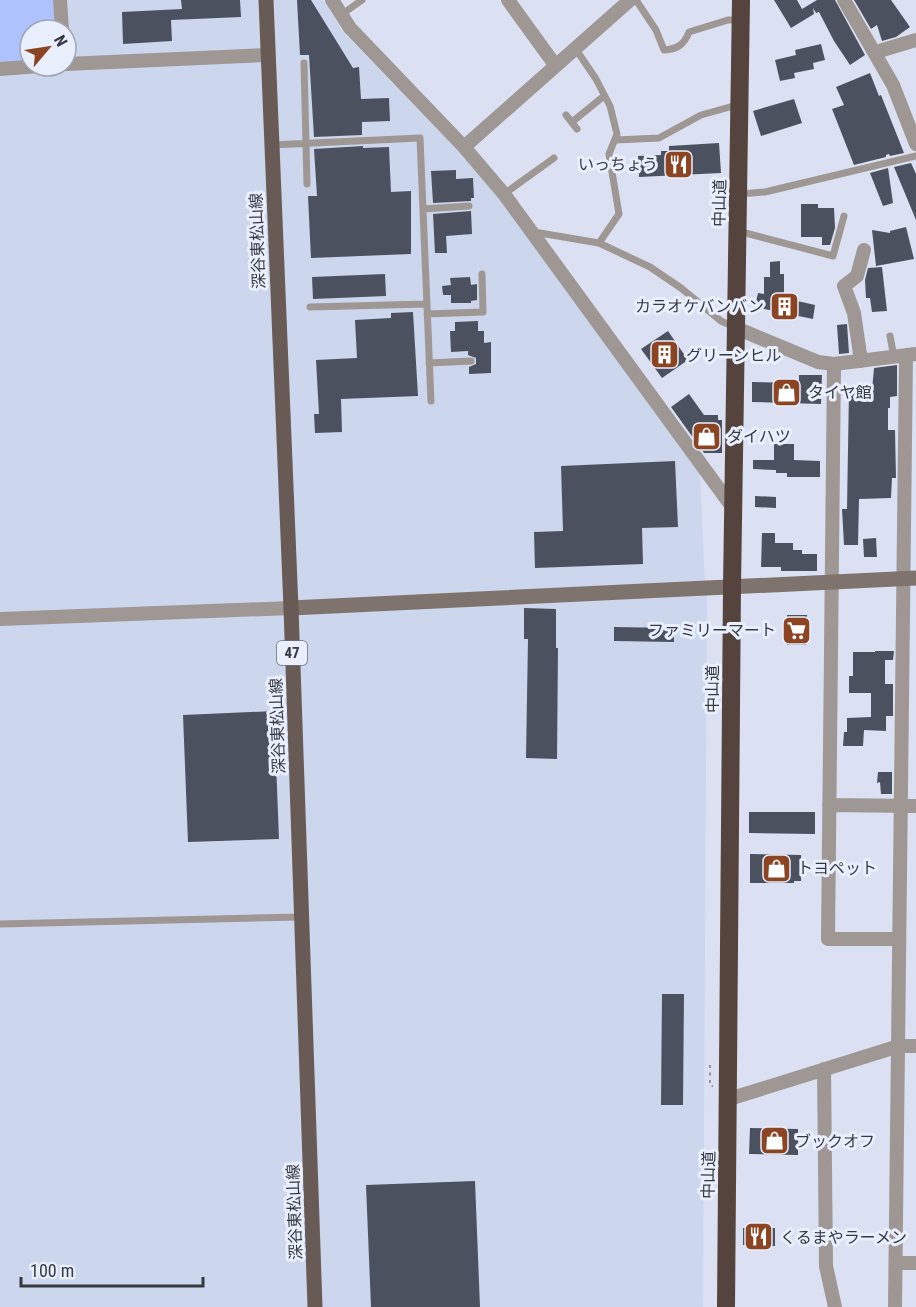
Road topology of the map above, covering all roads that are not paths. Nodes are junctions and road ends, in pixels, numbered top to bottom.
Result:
1 (60, 0) edge
2 (266, 0) edge
3 (332, 0) edge
4 (362, 0) edge
5 (508, 0) edge
6 (630, 0) edge
7 (636, 0) edge
8 (741, 0) edge
9 (844, 0) edge
10 (341, 15) junction
11 (61, 18) edge
12 (741, 20) junction
13 (916, 40) edge
14 (575, 48) junction
15 (876, 52) junction
16 (267, 55) junction
17 (78, 63) edge
18 (304, 63) dead end
19 (555, 65) junction
20 (18, 68) edge
21 (0, 69) edge
22 (604, 96) junction
23 (740, 104) junction
24 (911, 115) edge
25 (577, 129) dead end
26 (616, 140) junction
27 (306, 144) junction
28 (916, 144) edge
29 (271, 146) junction
30 (464, 147) junction
31 (916, 156) edge
32 (554, 158) dead end
33 (307, 184) dead end
34 (504, 194) junction
35 (739, 194) junction
36 (469, 206) dead end
37 (423, 208) junction
38 (844, 216) dead end
39 (738, 231) junction
40 (533, 232) junction
41 (599, 243) junction
42 (864, 250) dead end
43 (482, 274) dead end
44 (427, 304) junction
45 (310, 307) dead end
46 (427, 314) junction
47 (736, 328) junction
48 (890, 336) dead end
49 (905, 355) edge
50 (861, 361) junction
51 (471, 362) dead end
52 (429, 363) junction
53 (834, 364) junction
54 (431, 401) dead end
55 (910, 413) edge
56 (910, 473) edge
57 (733, 508) junction
58 (909, 578) edge
59 (831, 583) junction
60 (732, 586) junction
61 (291, 608) junction
62 (0, 619) edge
63 (829, 805) junction
64 (900, 806) junction
65 (916, 806) edge
66 (301, 918) junction
67 (0, 924) edge
68 (899, 939) junction
69 (899, 1046) junction
70 (916, 1046) edge
71 (824, 1069) junction
72 (729, 1099) junction
73 (896, 1263) junction
74 (916, 1263) edge
75 (315, 1307) edge
76 (726, 1307) edge
77 (835, 1307) edge
78 (895, 1307) edge

1 - 11 street
2 - 16 main road, 深谷東松山線 / 47
3 - 10 street
4 - 10 lane
5 - 19 street
6 - 14 street
7 - 12 lane
8 - 12 highway, 中山道
9 - 15 street
10 - 30 street
12 - 23 highway, 中山道
13 - 15 street
14 - 19 street
14 - 22 lane
15 - 24 street
16 - 17 street
16 - 29 main road, 深谷東松山線 / 47
18 - 27 lane
19 - 30 street
20 - 21 street
22 - 25 lane
22 - 26 lane
23 - 26 lane
23 - 35 highway, 中山道
24 - 28 street
26 - 41 lane
27 - 29 lane
27 - 33 lane
27 - 37 lane
29 - 61 main road, 深谷東松山線 / 47
30 - 34 street
31 - 35 lane
32 - 34 lane
34 - 40 street
35 - 39 highway, 中山道
36 - 37 lane
37 - 44 lane
38 - 39 lane
39 - 47 highway, 中山道
40 - 41 lane
40 - 57 street
41 - 47 lane
42 - 50 street
43 - 46 lane
44 - 45 lane
44 - 46 lane
46 - 52 lane
47 - 53 street
47 - 57 highway, 中山道
48 - 49 lane
49 - 50 street
49 - 55 street
50 - 53 street
51 - 52 lane
52 - 54 lane
53 - 59 street
55 - 56 street
56 - 58 street
57 - 60 highway, 中山道
58 - 59 street
58 - 64 street
59 - 60 street
59 - 63 street
60 - 61 street
60 - 72 highway, 中山道
61 - 62 street
61 - 66 main road, 深谷東松山線 / 47
63 - 64 street
63 - 68 street
64 - 65 street
64 - 68 street
66 - 67 lane
66 - 75 main road, 深谷東松山線 / 47
68 - 69 street
69 - 70 street
69 - 71 street
69 - 73 street
71 - 72 street
71 - 77 street
72 - 76 highway, 中山道
73 - 74 street
73 - 78 street

